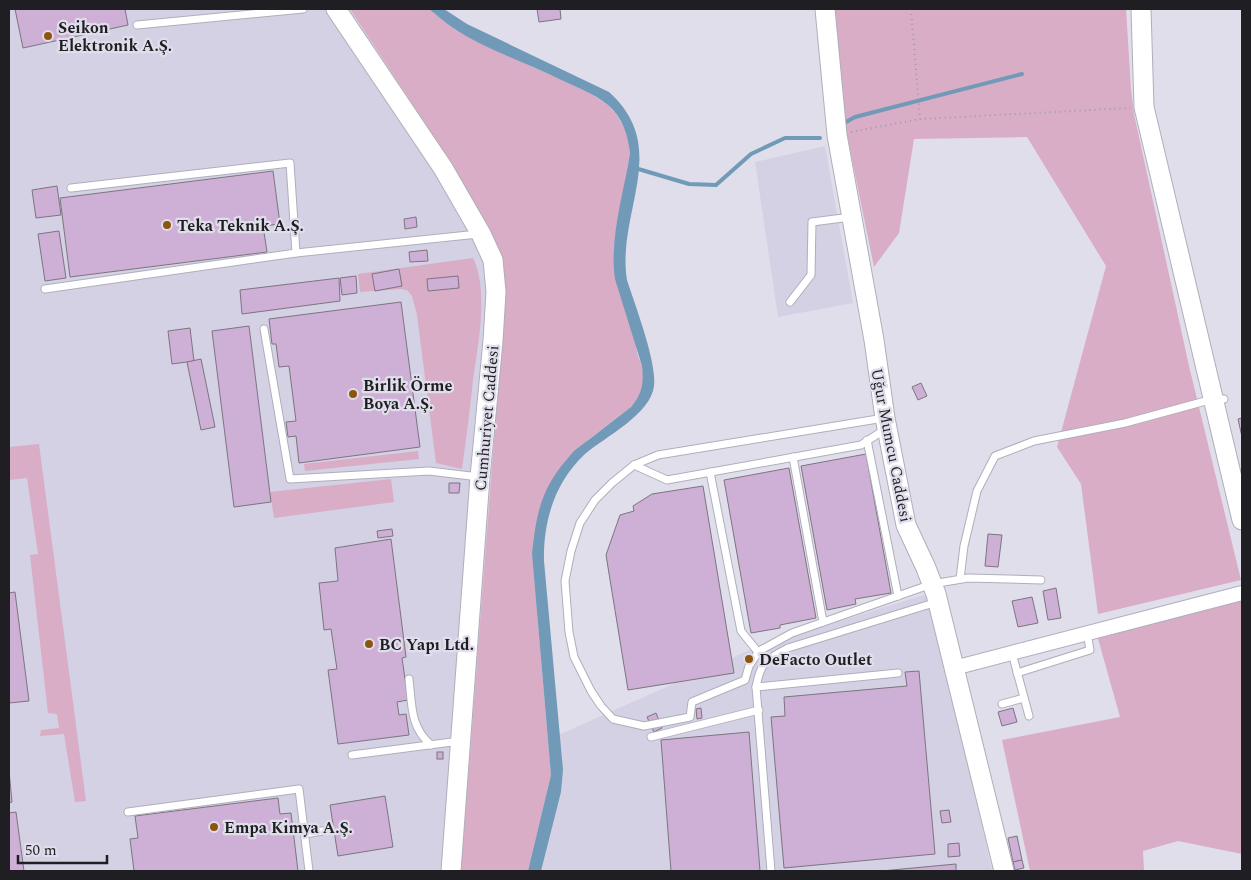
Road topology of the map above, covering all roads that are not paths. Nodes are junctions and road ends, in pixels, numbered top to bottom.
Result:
1 (290, 9) edge
2 (303, 9) edge
3 (336, 9) edge
4 (825, 9) edge
5 (1141, 9) edge
6 (137, 25) dead end
7 (72, 188) dead end
8 (852, 217) junction
9 (481, 234) junction
10 (296, 253) junction
11 (45, 289) dead end
12 (790, 302) dead end
13 (264, 329) dead end
14 (1218, 399) junction
15 (886, 423) junction
16 (867, 440) junction
17 (793, 457) junction
18 (634, 465) junction
19 (710, 472) junction
20 (480, 477) junction
21 (1242, 520) edge
22 (960, 579) junction
23 (1041, 580) dead end
24 (932, 584) junction
25 (1242, 593) edge
26 (898, 596) junction
27 (938, 602) junction
28 (823, 622) junction
29 (1087, 633) junction
30 (758, 652) junction
31 (1012, 653) junction
32 (954, 668) junction
33 (898, 673) dead end
34 (1017, 673) junction
35 (409, 679) dead end
36 (756, 687) junction
37 (1024, 698) junction
38 (1002, 704) dead end
39 (759, 710) junction
40 (1029, 716) dead end
41 (652, 737) dead end
42 (461, 741) junction
43 (431, 745) junction
44 (352, 755) dead end
45 (128, 812) dead end
46 (328, 830) dead end
47 (305, 834) junction
48 (309, 871) edge
49 (451, 871) edge
50 (771, 871) edge
51 (1004, 871) edge

1 - 2 lane
1 - 6 lane
3 - 9 street, Cumhuriyet Caddesi
4 - 8 street, Uğur Mumcu Caddesi
5 - 14 street
7 - 10 lane
8 - 12 lane
8 - 15 street, Uğur Mumcu Caddesi
9 - 10 lane
9 - 20 street, Cumhuriyet Caddesi
10 - 11 lane
13 - 20 lane
14 - 21 street
14 - 22 lane
15 - 16 lane
15 - 18 lane
15 - 24 street, Uğur Mumcu Caddesi
16 - 17 lane
16 - 26 lane
17 - 19 lane
17 - 28 lane
18 - 19 lane
18 - 30 lane
19 - 30 lane
20 - 42 street, Cumhuriyet Caddesi
22 - 23 lane
22 - 24 lane
24 - 26 lane
24 - 27 street, Uğur Mumcu Caddesi
25 - 29 street
26 - 28 lane
27 - 32 street, Uğur Mumcu Caddesi
27 - 36 lane
28 - 30 lane
29 - 31 street
29 - 34 lane
31 - 32 street
31 - 34 lane
32 - 51 street, Uğur Mumcu Caddesi
33 - 36 lane
34 - 37 lane
35 - 43 lane
36 - 39 lane
37 - 38 lane
37 - 40 lane
39 - 41 lane
39 - 50 lane
42 - 43 lane
42 - 49 street, Cumhuriyet Caddesi
43 - 44 lane
45 - 47 lane
46 - 47 lane
47 - 48 lane

